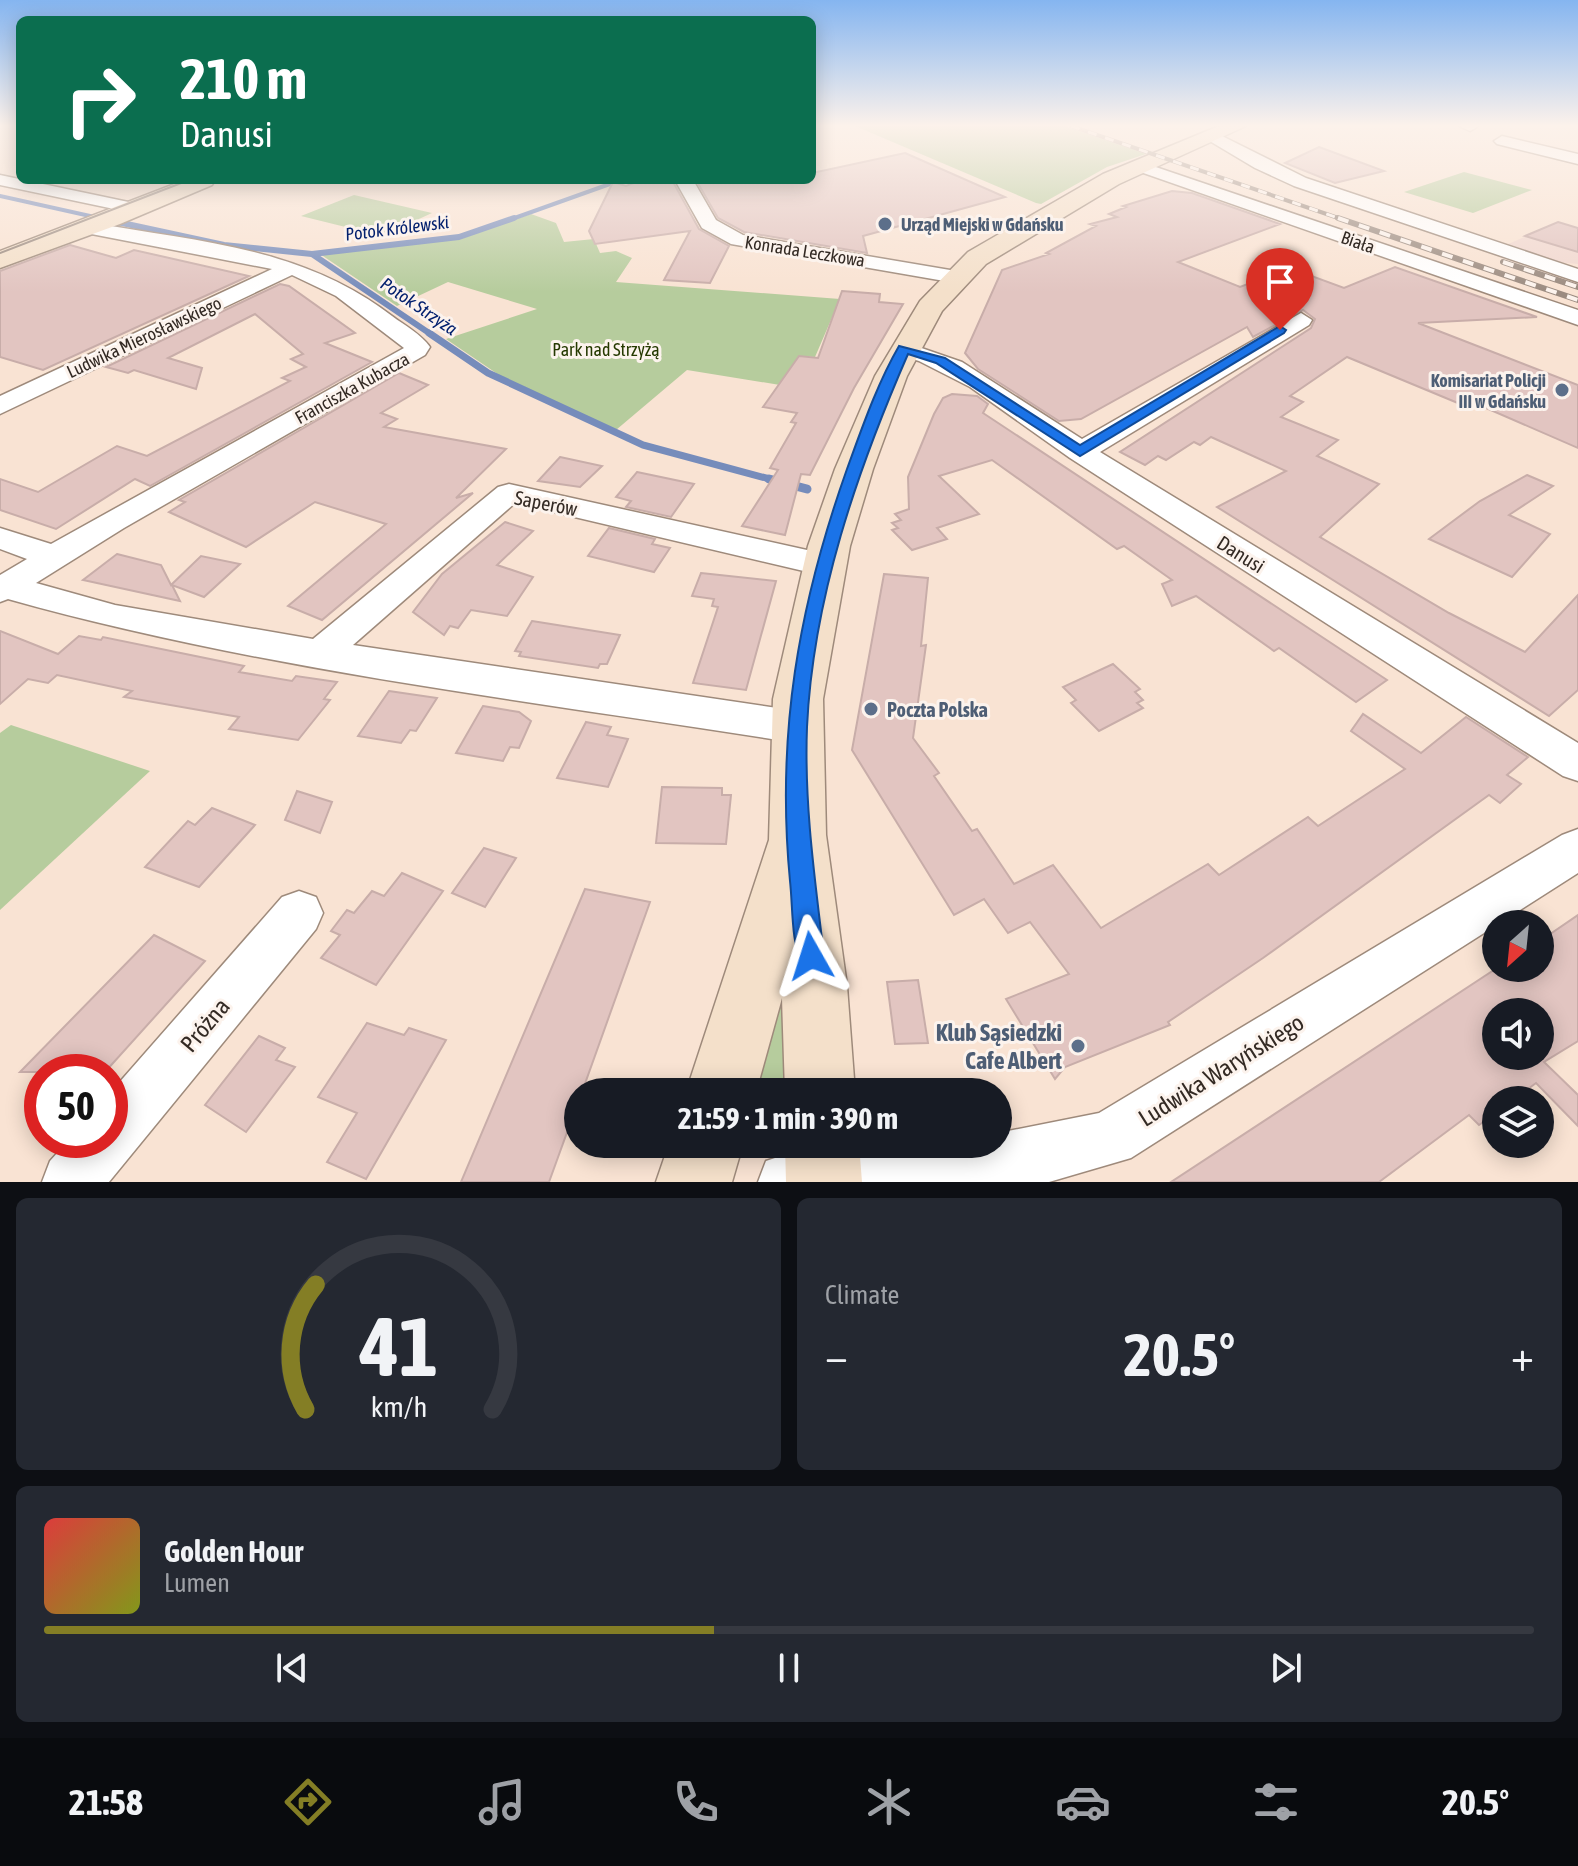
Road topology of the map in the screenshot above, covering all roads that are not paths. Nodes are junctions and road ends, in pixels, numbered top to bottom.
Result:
1 (1111, 181) edge
2 (1182, 181) edge
3 (1300, 181) edge
4 (29, 184) edge
5 (158, 184) edge
6 (195, 184) edge
7 (686, 184) edge
8 (110, 204) junction
9 (138, 209) junction
10 (88, 228) junction
11 (0, 242) edge
12 (0, 260) edge
13 (288, 269) junction
14 (1578, 276) edge
15 (956, 277) junction
16 (1578, 318) edge
17 (1301, 320) dead end
18 (904, 349) junction
19 (0, 406) edge
20 (1080, 452) junction
21 (0, 538) edge
22 (56, 557) junction
23 (825, 565) junction
24 (3, 589) edge
25 (320, 653) junction
26 (797, 727) junction
27 (1578, 764) edge
28 (797, 835) junction
29 (1578, 849) edge
30 (299, 913) dead end
31 (725, 1078) edge
32 (819, 1078) edge
33 (128, 1114) edge
34 (91, 1158) edge
35 (702, 1158) edge
36 (814, 1170) edge
37 (71, 1182) edge
38 (694, 1182) edge

1 - 15 main road
2 - 16 street, Biała
3 - 14 street
4 - 8 street
5 - 8 main road
6 - 9 main road
7 - 15 street, Konrada Leczkowa
8 - 9 street
8 - 11 main road
9 - 10 main road
10 - 12 main road
10 - 13 street, Franciszka Kubacza
13 - 19 street, Ludwika Mierosławskiego
13 - 22 street, Franciszka Kubacza
15 - 18 main road
17 - 20 street
18 - 20 street, Danusi
18 - 23 main road
20 - 27 street, Danusi
21 - 22 street
22 - 24 street, Franciszka Kubacza
23 - 25 street, Saperów
23 - 26 main road
24 - 25 street
25 - 26 street
26 - 28 main road
28 - 31 main road
28 - 32 main road
29 - 36 street, Ludwika Waryńskiego
30 - 33 street, Próżna
34 - 37 street, Próżna
35 - 38 main road

